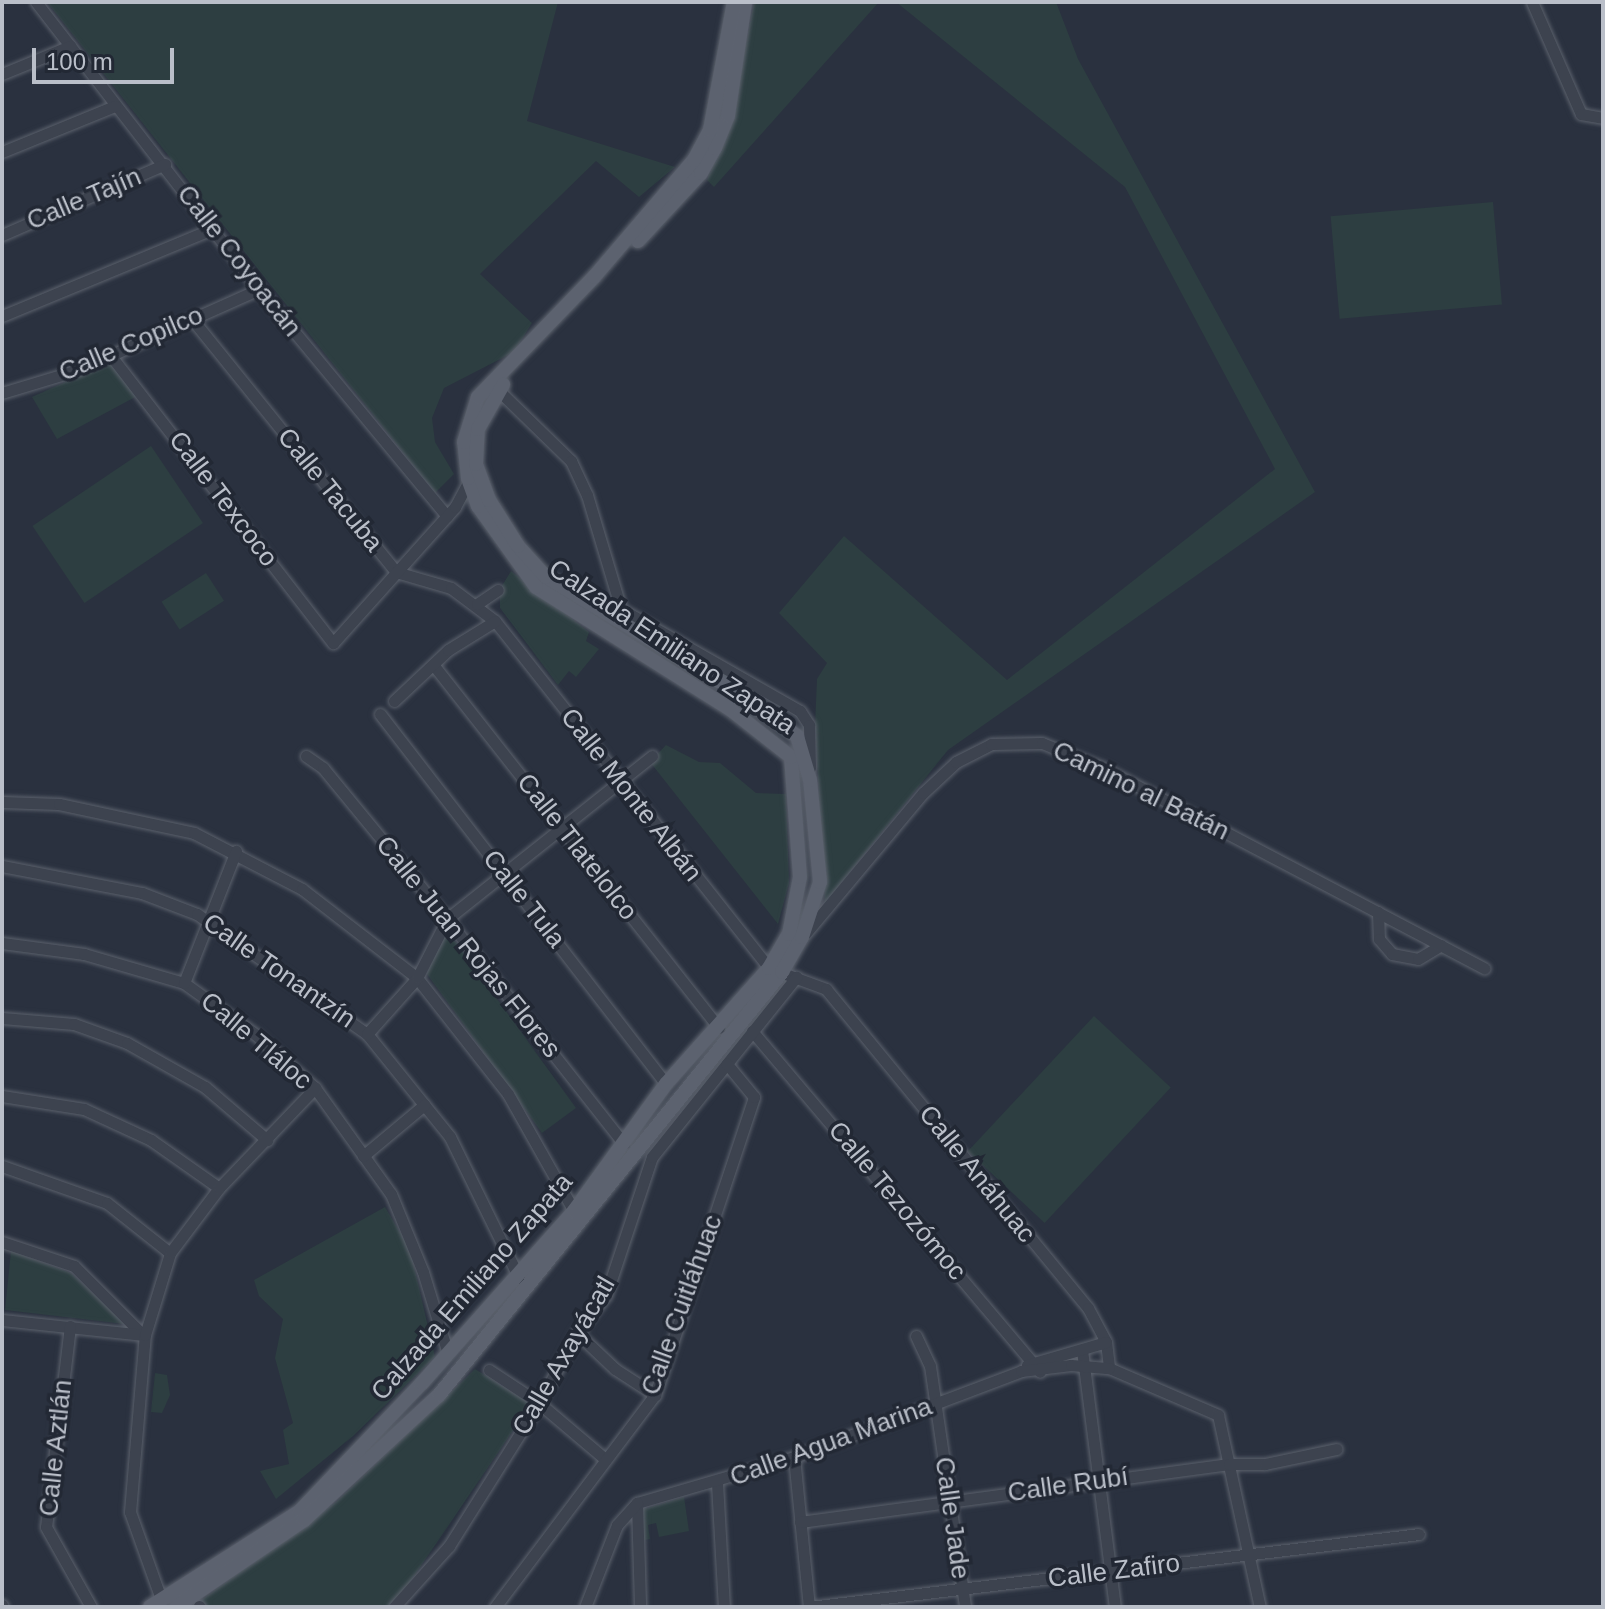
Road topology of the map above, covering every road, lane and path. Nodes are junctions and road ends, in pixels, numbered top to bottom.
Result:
1 (36, 2) edge
2 (734, 2) edge
3 (745, 2) edge
4 (1532, 2) edge
5 (70, 46) junction
6 (2, 74) edge
7 (115, 106) junction
8 (1603, 118) edge
9 (2, 152) edge
10 (165, 164) junction
11 (212, 229) junction
12 (2, 235) edge
13 (259, 289) junction
14 (2, 316) edge
15 (192, 319) junction
16 (111, 356) junction
17 (495, 387) junction
18 (2, 393) edge
19 (469, 481) junction
20 (478, 506) junction
21 (451, 512) junction
22 (396, 572) junction
23 (498, 590) dead end
24 (477, 604) junction
25 (495, 621) junction
26 (435, 667) junction
27 (394, 701) dead end
28 (380, 714) dead end
29 (306, 756) dead end
30 (652, 756) dead end
31 (810, 780) junction
32 (619, 781) junction
33 (2, 802) edge
34 (562, 828) junction
35 (236, 851) junction
36 (2, 866) edge
37 (504, 873) junction
38 (1378, 912) junction
39 (447, 919) junction
40 (207, 920) junction
41 (802, 937) junction
42 (2, 943) edge
43 (1441, 945) junction
44 (1484, 968) dead end
45 (782, 972) junction
46 (417, 978) junction
47 (184, 983) junction
48 (2, 1018) edge
49 (719, 1028) junction
50 (752, 1031) junction
51 (367, 1034) junction
52 (727, 1064) junction
53 (666, 1084) junction
54 (315, 1088) junction
55 (2, 1096) edge
56 (424, 1105) junction
57 (267, 1140) junction
58 (624, 1144) junction
59 (363, 1156) junction
60 (2, 1166) edge
61 (219, 1188) junction
62 (574, 1211) junction
63 (2, 1242) edge
64 (170, 1253) junction
65 (519, 1278) junction
66 (2, 1320) edge
67 (70, 1326) junction
68 (577, 1333) junction
69 (144, 1334) junction
70 (916, 1336) dead end
71 (1106, 1342) junction
72 (1082, 1350) junction
73 (448, 1354) junction
74 (1032, 1360) junction
75 (1083, 1366) junction
76 (1109, 1368) junction
77 (489, 1370) dead end
78 (1021, 1371) junction
79 (1040, 1372) junction
80 (655, 1395) junction
81 (539, 1403) junction
82 (936, 1404) junction
83 (1336, 1449) dead end
84 (794, 1457) junction
85 (605, 1459) junction
86 (1229, 1464) junction
87 (1099, 1481) junction
88 (717, 1483) junction
89 (950, 1501) junction
90 (637, 1503) junction
91 (800, 1522) junction
92 (1419, 1534) dead end
93 (1249, 1555) junction
94 (1110, 1571) junction
95 (962, 1588) junction
96 (156, 1603) edge
97 (91, 1607) edge
98 (176, 1607) edge
99 (394, 1607) edge
100 (495, 1607) edge
101 (585, 1607) edge
102 (640, 1607) edge
103 (724, 1607) edge
104 (809, 1607) edge
105 (965, 1607) edge
106 (1115, 1607) edge
107 (1260, 1607) edge

1 - 5 street, Calle Coyoacán
2 - 17 main road, Calzada Emiliano Zapata
3 - 17 main road, Calzada Emiliano Zapata
4 - 8 street
5 - 6 street
5 - 7 street, Calle Coyoacán
7 - 9 street
7 - 10 street, Calle Coyoacán
10 - 11 street, Calle Coyoacán
10 - 12 street, Calle Tajín
11 - 13 street, Calle Coyoacán
11 - 14 street
13 - 15 street, Calle Copilco
13 - 21 street, Calle Coyoacán
15 - 16 street, Calle Copilco
15 - 22 street, Calle Tacuba
16 - 18 street, Calle Copilco
16 - 22 street, Calle Texcoco
17 - 19 main road, Calzada Emiliano Zapata
17 - 31 street
17 - 31 main road, Calzada Emiliano Zapata
19 - 20 main road, Calzada Emiliano Zapata
19 - 21 street
20 - 21 street
20 - 45 main road, Calzada Emiliano Zapata
21 - 22 street
22 - 24 street, Calle Tacuba
23 - 24 street
24 - 25 street, Calle Tacuba
25 - 26 street
25 - 32 street, Calle Monte Albán
26 - 27 street
26 - 34 street, Calle Tlatelolco
28 - 37 street, Calle Tula
29 - 39 street, Calle Juan Rojas Flores
30 - 32 street
31 - 41 main road, Calzada Emiliano Zapata
32 - 34 street
32 - 45 street, Calle Monte Albán
33 - 35 street
34 - 37 street
34 - 49 street, Calle Tlatelolco
35 - 40 street
35 - 46 street
36 - 40 street, Calle Tonantzín
37 - 39 street
37 - 53 street, Calle Tula
38 - 41 street, Camino al Batán
38 - 43 street, Camino al Batán
38 - 43 street
39 - 46 street
39 - 58 street, Calle Juan Rojas Flores
40 - 47 street
40 - 51 street, Calle Tonantzín
41 - 45 main road, Calzada Emiliano Zapata
42 - 47 street, Calle Tláloc
43 - 44 street, Camino al Batán
45 - 49 main road, Calzada Emiliano Zapata
45 - 50 street, Calle Axayácatl
45 - 71 street, Calle Anáhuac
45 - 98 main road, Calzada Emiliano Zapata
46 - 51 street
46 - 62 street
47 - 54 street, Calle Tláloc
48 - 57 street
49 - 53 main road, Calzada Emiliano Zapata
50 - 52 street, Calle Axayácatl
50 - 74 street, Calle Tezozómoc
51 - 56 street, Calle Tonantzín
52 - 68 street, Calle Axayácatl
52 - 80 street, Calle Cuitláhuac
53 - 58 main road, Calzada Emiliano Zapata
54 - 57 street
54 - 59 street, Calle Tláloc
55 - 61 street
56 - 59 street
56 - 65 street, Calle Tonantzín
57 - 61 street
58 - 62 main road, Calzada Emiliano Zapata
59 - 73 street, Calle Tláloc
60 - 64 street
61 - 64 street
62 - 65 main road, Calzada Emiliano Zapata
63 - 69 street
64 - 69 street
65 - 73 main road, Calzada Emiliano Zapata
66 - 67 street
67 - 69 street
67 - 97 street, Calle Aztlán
68 - 80 street
68 - 81 street, Calle Axayácatl
69 - 96 street
70 - 82 street, Calle Jade
71 - 72 street
71 - 76 street, Calle Anáhuac
72 - 74 street
72 - 75 street
73 - 96 main road, Calzada Emiliano Zapata
74 - 78 street, Calle Agua Marina
74 - 79 street, Calle Tezozómoc
75 - 76 street, Calle Agua Marina
75 - 79 street, Calle Agua Marina
75 - 87 street
76 - 86 street, Calle Agua Marina
77 - 81 street
78 - 79 street, Calle Agua Marina
78 - 82 street, Calle Agua Marina
80 - 85 street, Calle Cuitláhuac
81 - 85 street
81 - 99 street, Calle Axayácatl
82 - 84 street, Calle Agua Marina
82 - 89 street, Calle Jade
83 - 86 street, Calle Rubí
84 - 88 street, Calle Agua Marina
84 - 91 street
85 - 100 street, Calle Cuitláhuac
86 - 87 street, Calle Rubí
86 - 93 street
87 - 89 street, Calle Rubí
87 - 94 street
88 - 90 street, Calle Agua Marina
88 - 103 street
89 - 91 street, Calle Rubí
89 - 95 street, Calle Jade
90 - 101 street
90 - 102 street
91 - 104 street
92 - 93 street, Calle Zafiro
93 - 94 street, Calle Zafiro
93 - 107 street
94 - 95 street, Calle Zafiro
94 - 106 street
95 - 104 street, Calle Zafiro
95 - 105 street, Calle Jade

